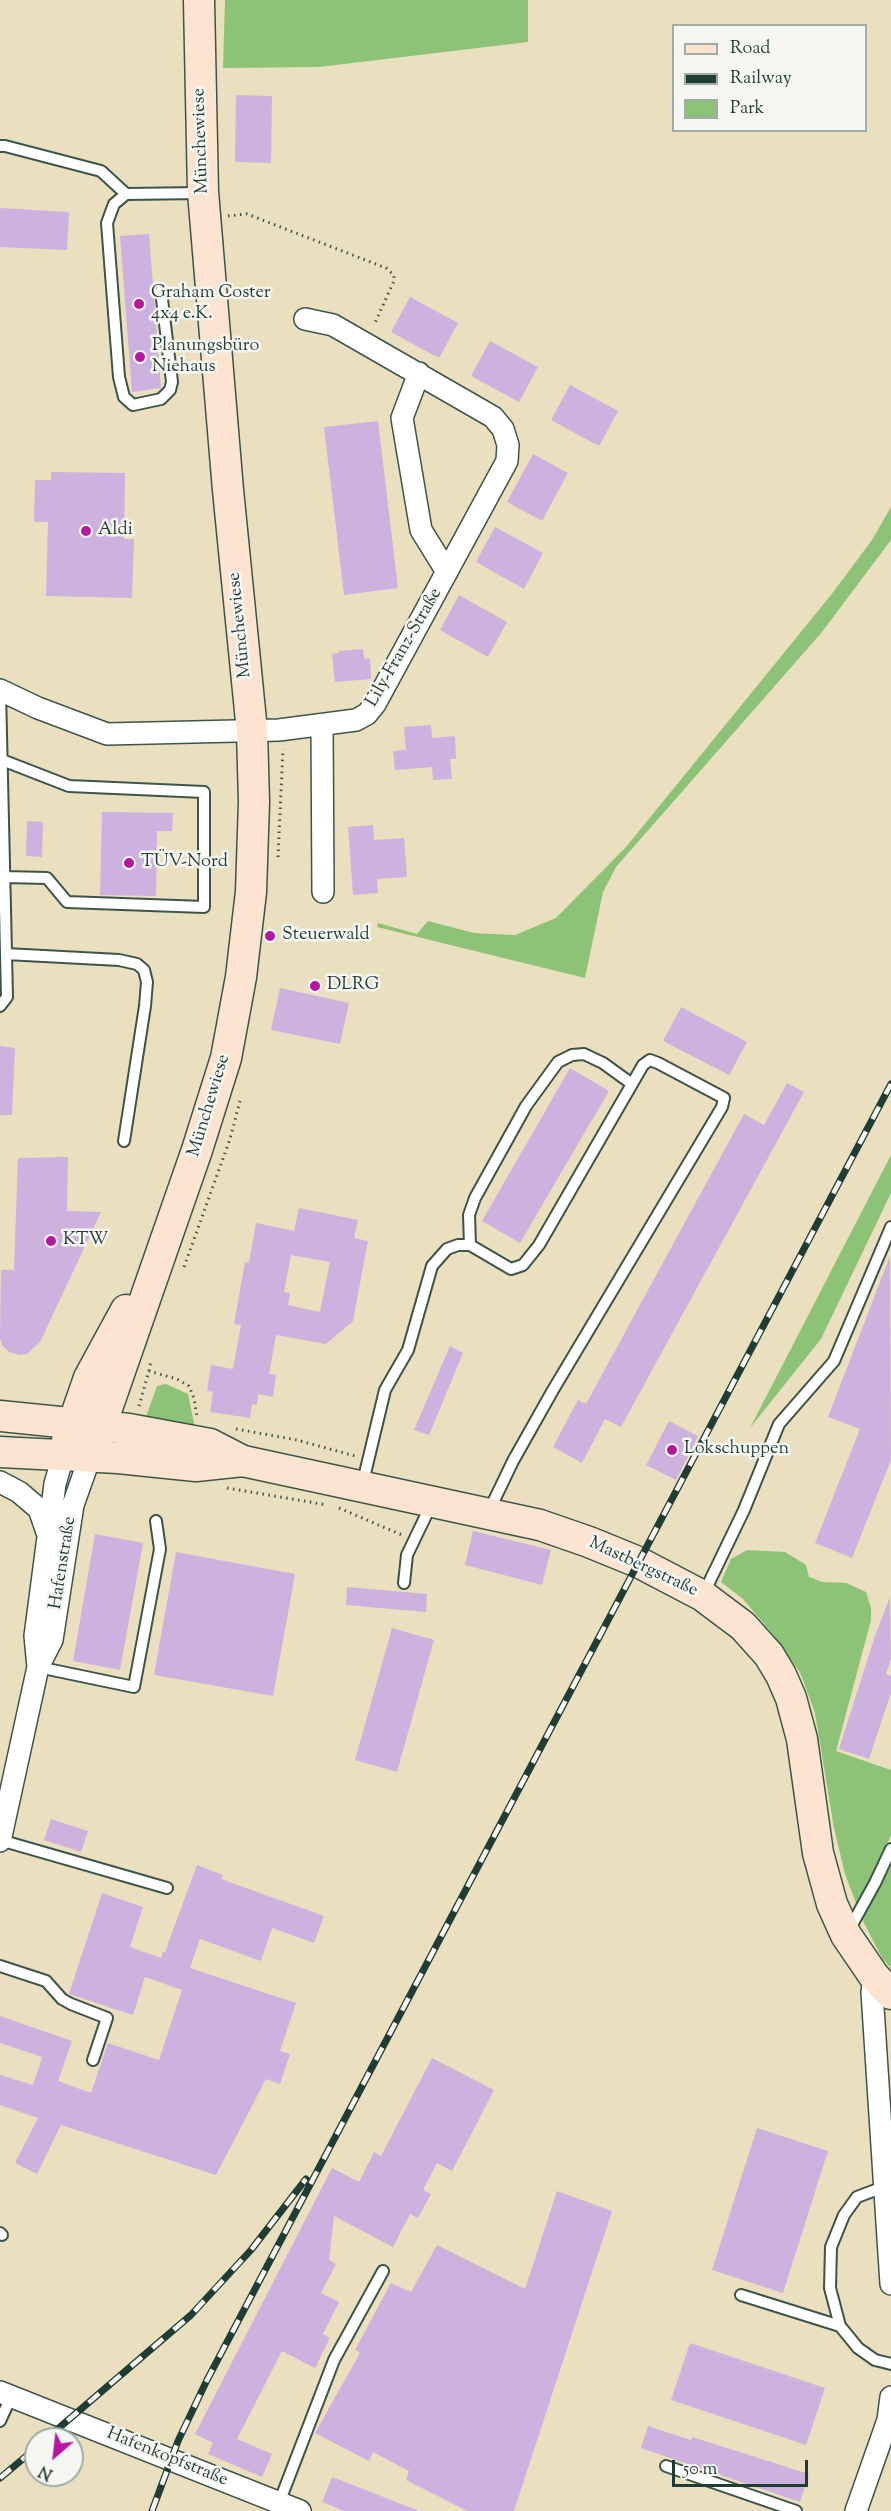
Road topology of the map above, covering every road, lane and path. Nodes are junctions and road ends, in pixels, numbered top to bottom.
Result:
1 (199, 0) edge
2 (0, 146) edge
3 (205, 176) junction
4 (126, 194) junction
5 (224, 216) dead end
6 (161, 291) dead end
7 (305, 319) dead end
8 (365, 343) junction
9 (419, 373) junction
10 (447, 572) junction
11 (0, 690) edge
12 (322, 725) junction
13 (252, 731) junction
14 (2, 760) junction
15 (4, 877) junction
16 (323, 892) dead end
17 (6, 954) junction
18 (0, 1006) edge
19 (632, 1084) junction
20 (124, 1141) dead end
21 (891, 1227) edge
22 (470, 1245) junction
23 (0, 1416) edge
24 (198, 1419) dead end
25 (101, 1426) junction
26 (225, 1427) dead end
27 (0, 1452) edge
28 (76, 1456) junction
29 (369, 1460) junction
30 (243, 1461) junction
31 (0, 1482) edge
32 (218, 1486) dead end
33 (361, 1488) junction
34 (432, 1504) junction
35 (328, 1506) dead end
36 (338, 1507) dead end
37 (488, 1513) junction
38 (156, 1521) dead end
39 (49, 1537) junction
40 (414, 1540) junction
41 (404, 1583) dead end
42 (703, 1596) junction
43 (38, 1667) junction
44 (1, 1833) edge
45 (891, 1849) edge
46 (166, 1888) dead end
47 (846, 1935) junction
48 (0, 1966) edge
49 (883, 1985) edge
50 (93, 2060) dead end
51 (886, 2186) junction
52 (383, 2271) dead end
53 (891, 2284) edge
54 (741, 2295) dead end
55 (840, 2326) junction
56 (891, 2364) edge
57 (5, 2395) edge
58 (891, 2397) edge
59 (0, 2421) edge
60 (666, 2466) dead end
61 (278, 2507) edge
62 (300, 2511) edge
63 (796, 2511) edge
64 (856, 2511) edge

1 - 3 main road, Münchewiese
2 - 4 lane
3 - 4 lane
3 - 13 main road, Münchewiese
4 - 6 lane
5 - 8 path
7 - 8 street, Lily-Franz-Straße
8 - 9 street, Lily-Franz-Straße
9 - 10 street, Lily-Franz-Straße
9 - 10 street, Lily-Franz-Straße
10 - 12 street, Lily-Franz-Straße
11 - 13 street, Lily-Franz-Straße
11 - 14 lane
12 - 13 street, Lily-Franz-Straße
12 - 16 street
13 - 25 main road, Münchewiese
14 - 15 lane
14 - 15 lane
15 - 17 lane
17 - 18 lane
17 - 20 lane
19 - 22 lane
19 - 22 lane
19 - 37 lane
21 - 42 lane
22 - 29 lane
23 - 25 main road, Mastbergstraße
24 - 25 path
25 - 28 main road
25 - 30 main road, Mastbergstraße
26 - 29 path
27 - 28 main road, Mastbergstraße
28 - 30 main road, Mastbergstraße
28 - 39 street, Hafenstraße
28 - 43 street, Hafenstraße
29 - 33 lane
30 - 33 main road, Mastbergstraße
31 - 39 street, Hafenstraße
32 - 35 path
33 - 34 main road, Mastbergstraße
34 - 37 main road, Mastbergstraße
34 - 40 lane
36 - 40 path
37 - 42 main road, Mastbergstraße
38 - 43 lane
39 - 43 street, Hafenstraße
40 - 41 lane
42 - 47 main road, Mastbergstraße
43 - 44 street, Hafenstraße
44 - 46 lane
45 - 47 lane
47 - 49 main road, Mastbergstraße
48 - 50 lane
49 - 51 street
51 - 53 street
51 - 55 lane
52 - 61 lane
54 - 55 lane
55 - 56 lane
57 - 59 lane
57 - 61 street, Hafenkopfstraße
58 - 64 street
60 - 63 lane
61 - 62 street, Hafenkopfstraße

